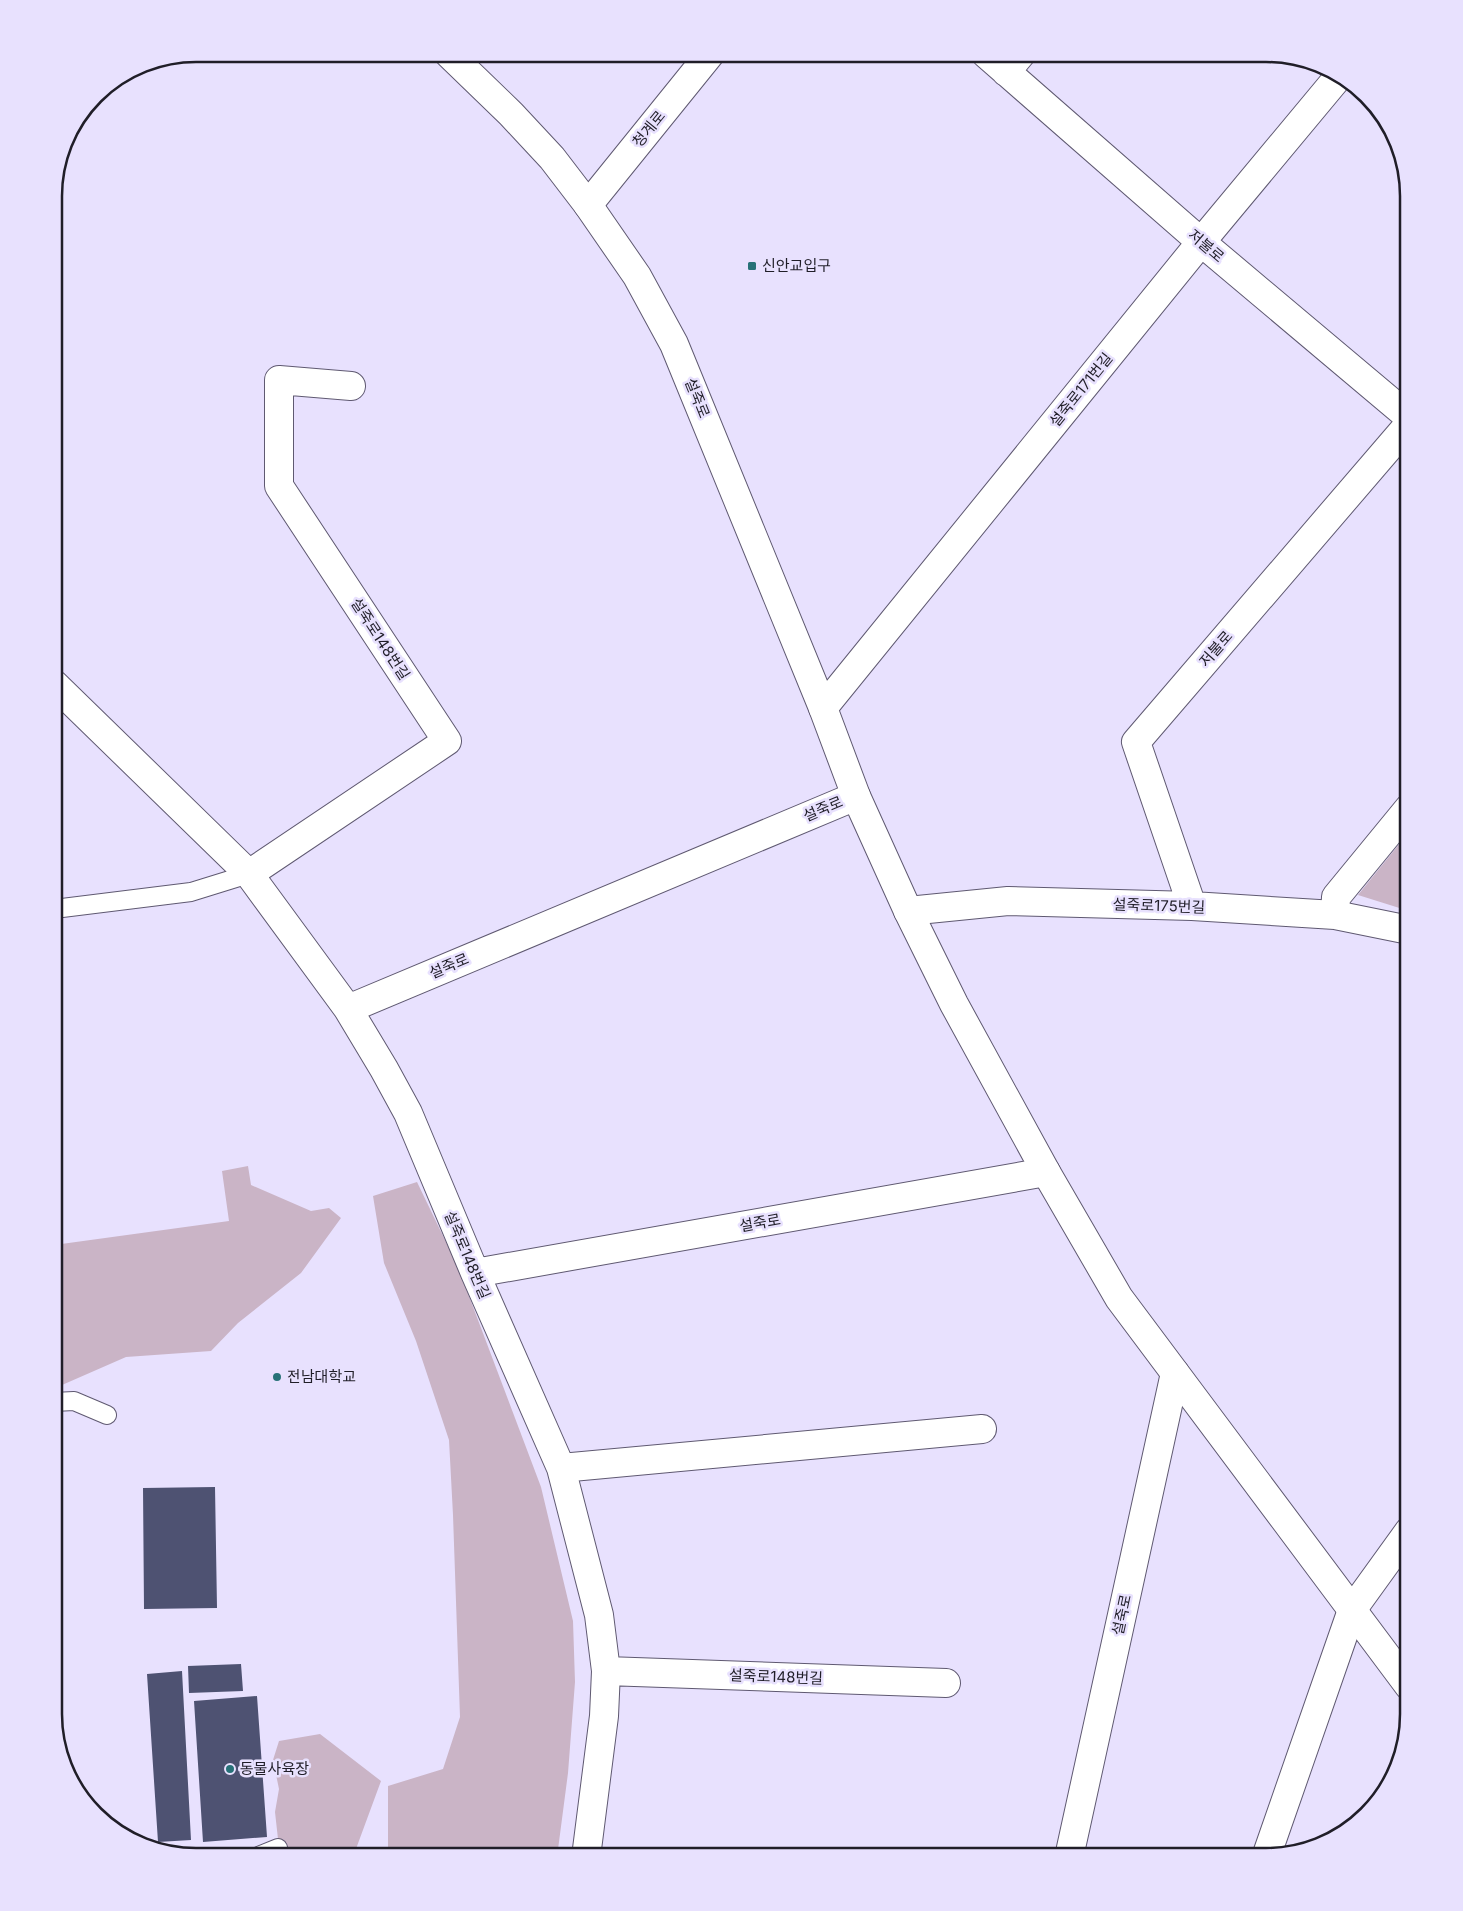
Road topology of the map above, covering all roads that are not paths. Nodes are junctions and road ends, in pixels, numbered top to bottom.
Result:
1 (457, 62) edge
2 (703, 62) edge
3 (1014, 63) edge
4 (1335, 81) edge
5 (588, 205) junction
6 (1201, 242) junction
7 (351, 386) dead end
8 (1400, 409) edge
9 (1400, 434) edge
10 (63, 692) edge
11 (823, 708) junction
12 (856, 796) junction
13 (1400, 819) edge
14 (249, 874) junction
15 (1192, 906) junction
16 (63, 908) edge
17 (908, 911) junction
18 (1335, 915) junction
19 (1400, 928) edge
20 (348, 1009) junction
21 (1046, 1172) junction
22 (475, 1274) junction
23 (1175, 1373) junction
24 (62, 1402) edge
25 (107, 1415) dead end
26 (982, 1428) dead end
27 (561, 1468) junction
28 (1400, 1543) edge
29 (1352, 1610) junction
30 (606, 1671) junction
31 (1400, 1674) edge
32 (946, 1683) dead end
33 (587, 1848) edge
34 (1071, 1848) edge
35 (1269, 1848) edge

1 - 5 street, 설죽로
2 - 5 street, 청계로
3 - 6 street, 저불로
4 - 6 street, 설죽로171번길
5 - 11 street, 설죽로
6 - 8 street, 저불로
6 - 11 street, 설죽로171번길
7 - 14 street, 설죽로148번길
9 - 15 street, 저불로
10 - 14 street, 설죽로148번길
11 - 12 street, 설죽로
12 - 17 street, 설죽로
12 - 20 street, 설죽로
13 - 18 street
14 - 16 lane
14 - 20 street, 설죽로148번길
15 - 17 street, 설죽로175번길
15 - 18 street, 설죽로175번길
17 - 21 street, 설죽로
18 - 19 street, 설죽로175번길
20 - 22 street, 설죽로148번길
21 - 22 street, 설죽로
21 - 23 street, 설죽로
22 - 27 street, 설죽로148번길
23 - 29 street, 설죽로
23 - 34 street, 설죽로
24 - 25 lane
26 - 27 street
27 - 30 street, 설죽로148번길
28 - 29 street
29 - 31 street, 설죽로
29 - 35 street
30 - 32 street, 설죽로148번길
30 - 33 street, 설죽로148번길

